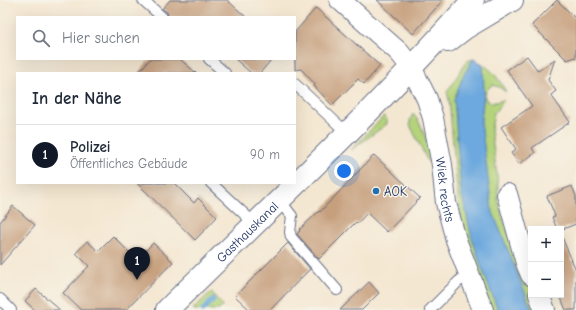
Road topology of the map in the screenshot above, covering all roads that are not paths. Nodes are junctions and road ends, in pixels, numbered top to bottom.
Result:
1 (143, 0) edge
2 (340, 0) edge
3 (473, 0) edge
4 (512, 0) edge
5 (161, 16) edge
6 (210, 60) edge
7 (411, 67) junction
8 (224, 72) edge
9 (296, 85) edge
10 (347, 133) junction
11 (296, 183) edge
12 (212, 184) edge
13 (295, 184) edge
14 (507, 194) dead end
15 (279, 200) junction
16 (255, 224) junction
17 (528, 268) edge
18 (469, 274) junction
19 (337, 290) dead end
20 (540, 298) edge
21 (0, 299) edge
22 (11, 310) edge
23 (167, 310) edge
24 (430, 310) edge
25 (483, 310) edge
26 (545, 310) edge

1 - 5 lane
2 - 7 street, Wiek rechts
3 - 7 street
4 - 7 street
6 - 8 lane
7 - 10 street, Gasthauskanal
7 - 18 street, Wiek rechts
9 - 10 lane
10 - 11 street, Gasthauskanal
12 - 16 lane
13 - 15 street, Gasthauskanal
14 - 17 street
15 - 16 street, Gasthauskanal
15 - 19 lane
16 - 23 street, Gasthauskanal
18 - 24 lane
18 - 25 street, Wiek rechts
20 - 26 street
21 - 22 lane

